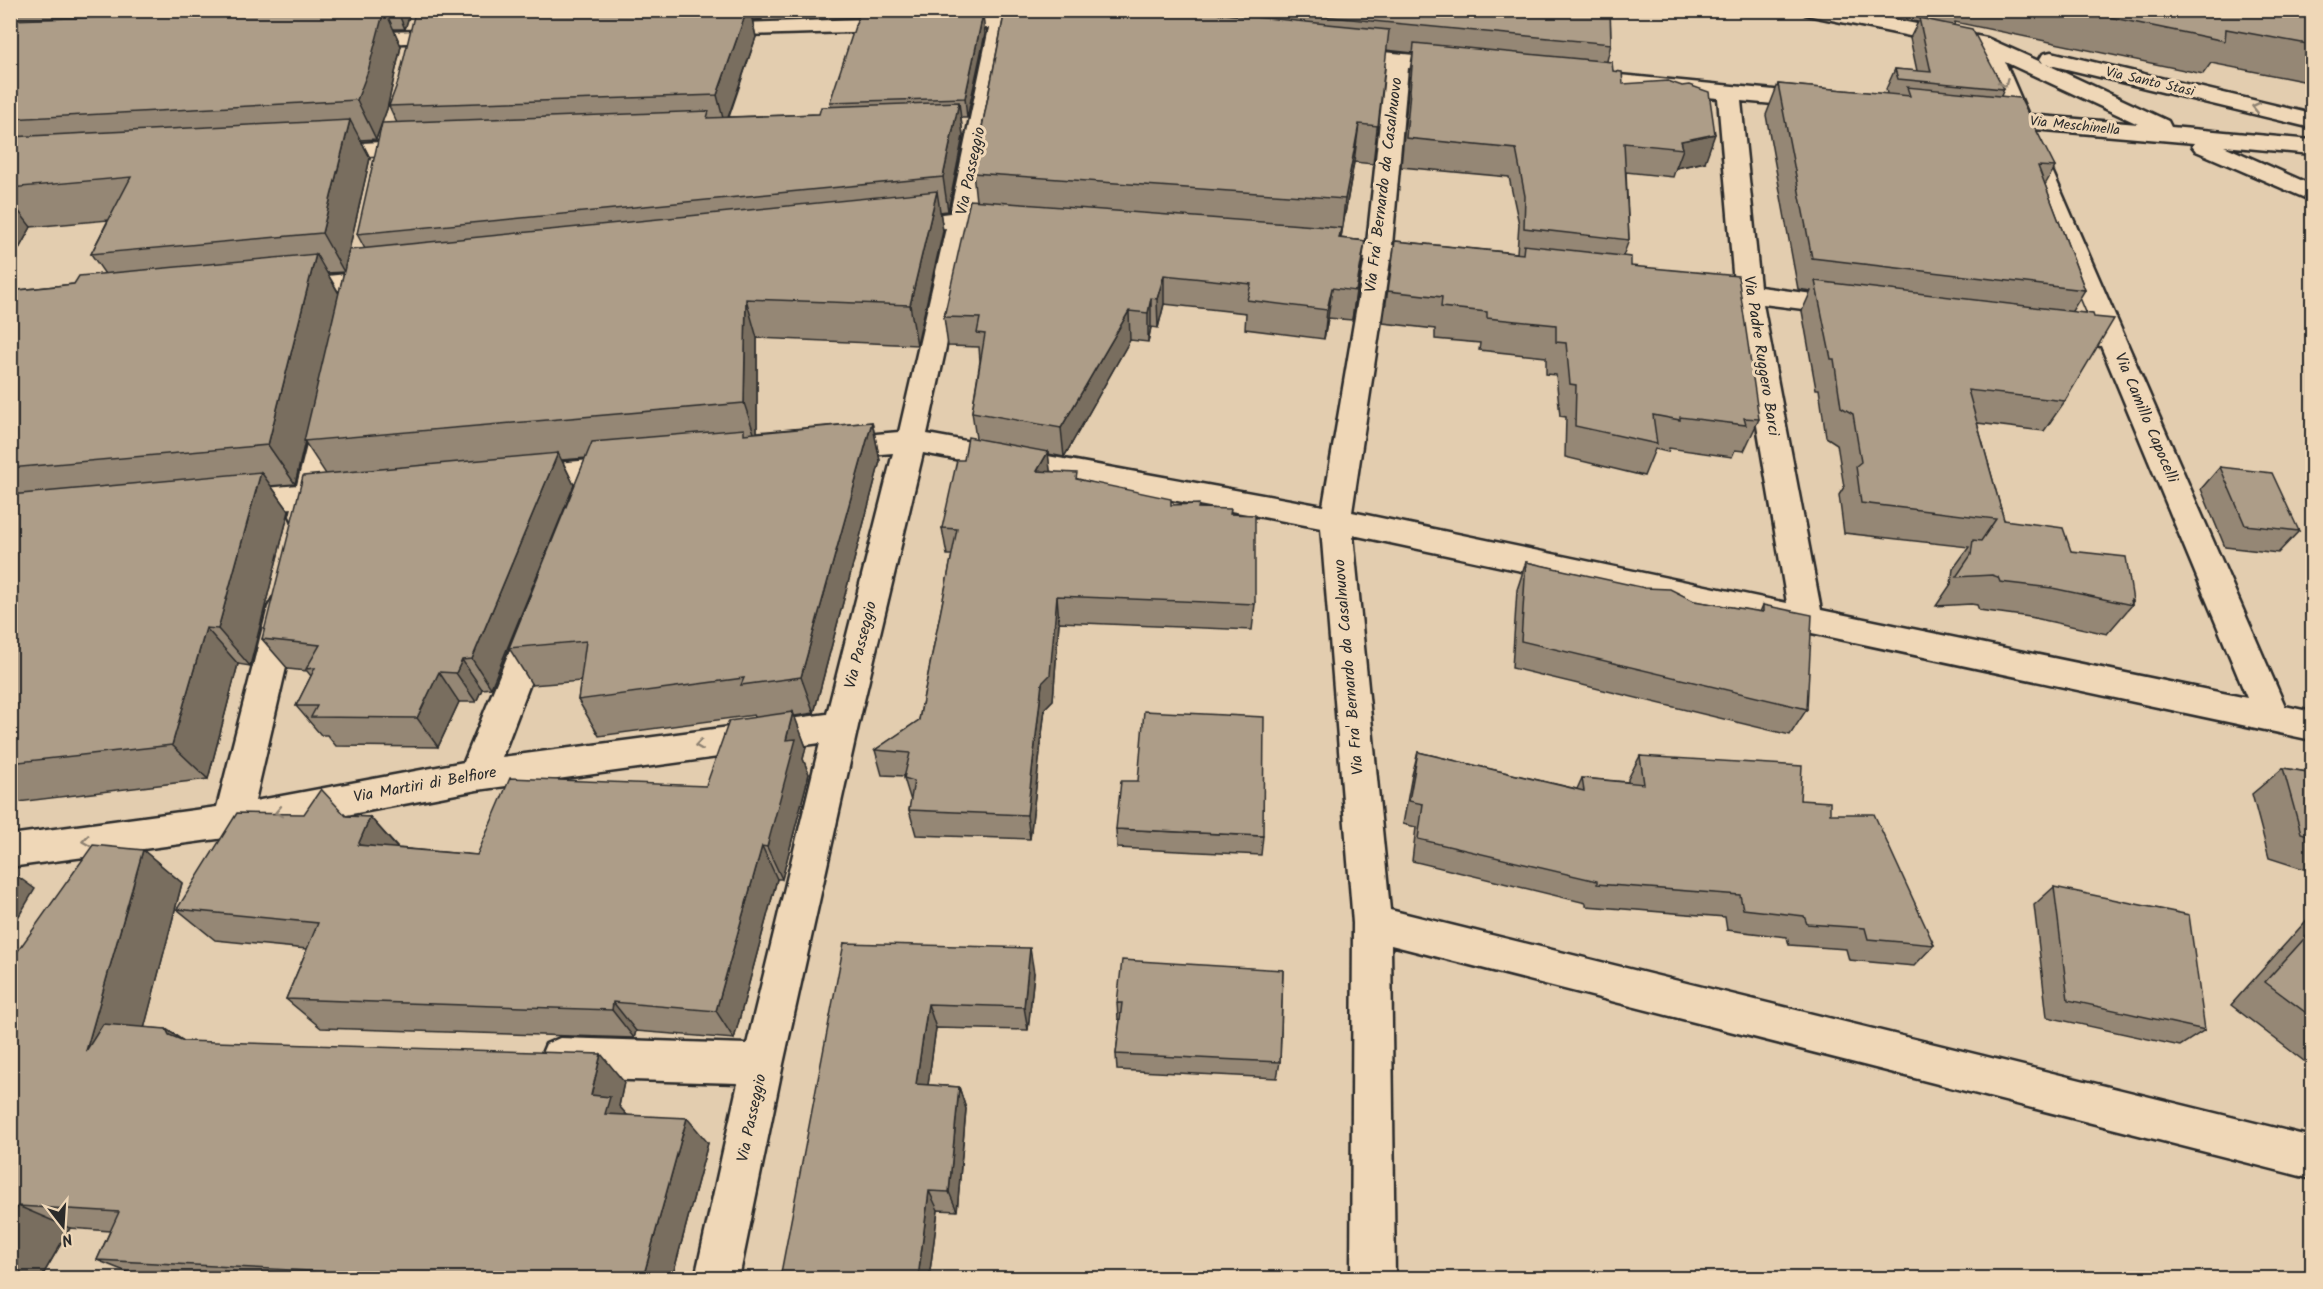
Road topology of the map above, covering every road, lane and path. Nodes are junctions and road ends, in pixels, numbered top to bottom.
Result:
1 (423, 10) edge
2 (1812, 10) edge
3 (1001, 16) edge
4 (1070, 28) edge
5 (692, 30) edge
6 (477, 36) edge
7 (334, 40) edge
8 (1987, 45) junction
9 (415, 48) junction
10 (1316, 52) edge
11 (1398, 60) junction
12 (1481, 68) edge
13 (1552, 75) edge
14 (1729, 92) junction
15 (1834, 103) edge
16 (1962, 115) edge
17 (397, 120) edge
18 (2020, 121) junction
19 (2313, 121) edge
20 (2182, 137) junction
21 (446, 146) edge
22 (2313, 147) edge
23 (305, 153) edge
24 (385, 159) junction
25 (2313, 194) edge
26 (961, 219) junction
27 (1033, 225) edge
28 (879, 228) edge
29 (1295, 244) edge
30 (1379, 250) junction
31 (1460, 260) edge
32 (406, 276) edge
33 (1668, 285) edge
34 (266, 290) edge
35 (1748, 295) junction
36 (1878, 310) edge
37 (2042, 330) edge
38 (2112, 338) junction
39 (333, 394) edge
40 (911, 441) junction
41 (806, 451) edge
42 (655, 465) edge
43 (596, 471) junction
44 (501, 479) edge
45 (370, 490) edge
46 (310, 495) junction
47 (584, 503) edge
48 (207, 505) edge
49 (1336, 520) junction
50 (299, 542) edge
51 (291, 576) edge
52 (549, 590) edge
53 (1806, 618) junction
54 (2272, 716) junction
55 (841, 726) junction
56 (2313, 726) edge
57 (477, 775) junction
58 (232, 821) junction
59 (10, 851) edge
60 (1372, 923) junction
61 (524, 1057) edge
62 (763, 1064) junction
63 (2313, 1158) edge
64 (717, 1278) edge
65 (1373, 1278) edge

1 - 9 street
2 - 8 street
3 - 4 street
3 - 5 street
3 - 26 street, Via Passeggio
6 - 9 street
7 - 9 street
8 -> 18 street, Via Camillo Capocelli
19 -> 8 street, Via Santo Stasi
8 - 20 street
10 - 11 street
11 - 12 street
11 - 30 street, Via Fra' Bernardo da Casalnuovo
13 - 14 street
14 - 15 street
14 - 35 street, Via Padre Ruggero Barci
16 - 18 street, Via Meschinella
17 - 24 street
18 - 20 street, Via Meschinella
18 - 38 street, Via Camillo Capocelli
20 - 22 street
20 - 25 street
21 - 24 street
23 - 24 street
26 - 27 street
26 - 28 street
26 - 40 street, Via Passeggio
29 - 30 street
30 - 31 street
30 - 49 street, Via Fra' Bernardo da Casalnuovo
32 - 34 street
33 - 35 street
35 - 36 street
35 - 53 street, Via Padre Ruggero Barci
37 - 38 street
38 - 54 street, Via Camillo Capocelli
39 - 46 street
40 - 41 street
40 - 49 street
40 - 55 street, Via Passeggio
42 - 43 street
43 - 44 street
43 - 47 street
45 - 46 street
46 - 48 street
46 - 50 street
49 - 53 street
49 - 60 street, Via Fra' Bernardo da Casalnuovo
51 - 58 street
52 - 57 street
53 - 54 street
54 - 56 street
55 -> 57 street, Via Martiri di Belfiore
55 - 62 street, Via Passeggio
57 -> 58 street, Via Martiri di Belfiore
58 -> 59 street, Via Martiri di Belfiore
60 - 63 street
60 - 65 street, Via Fra' Bernardo da Casalnuovo
61 - 62 street
62 - 64 street, Via Passeggio

